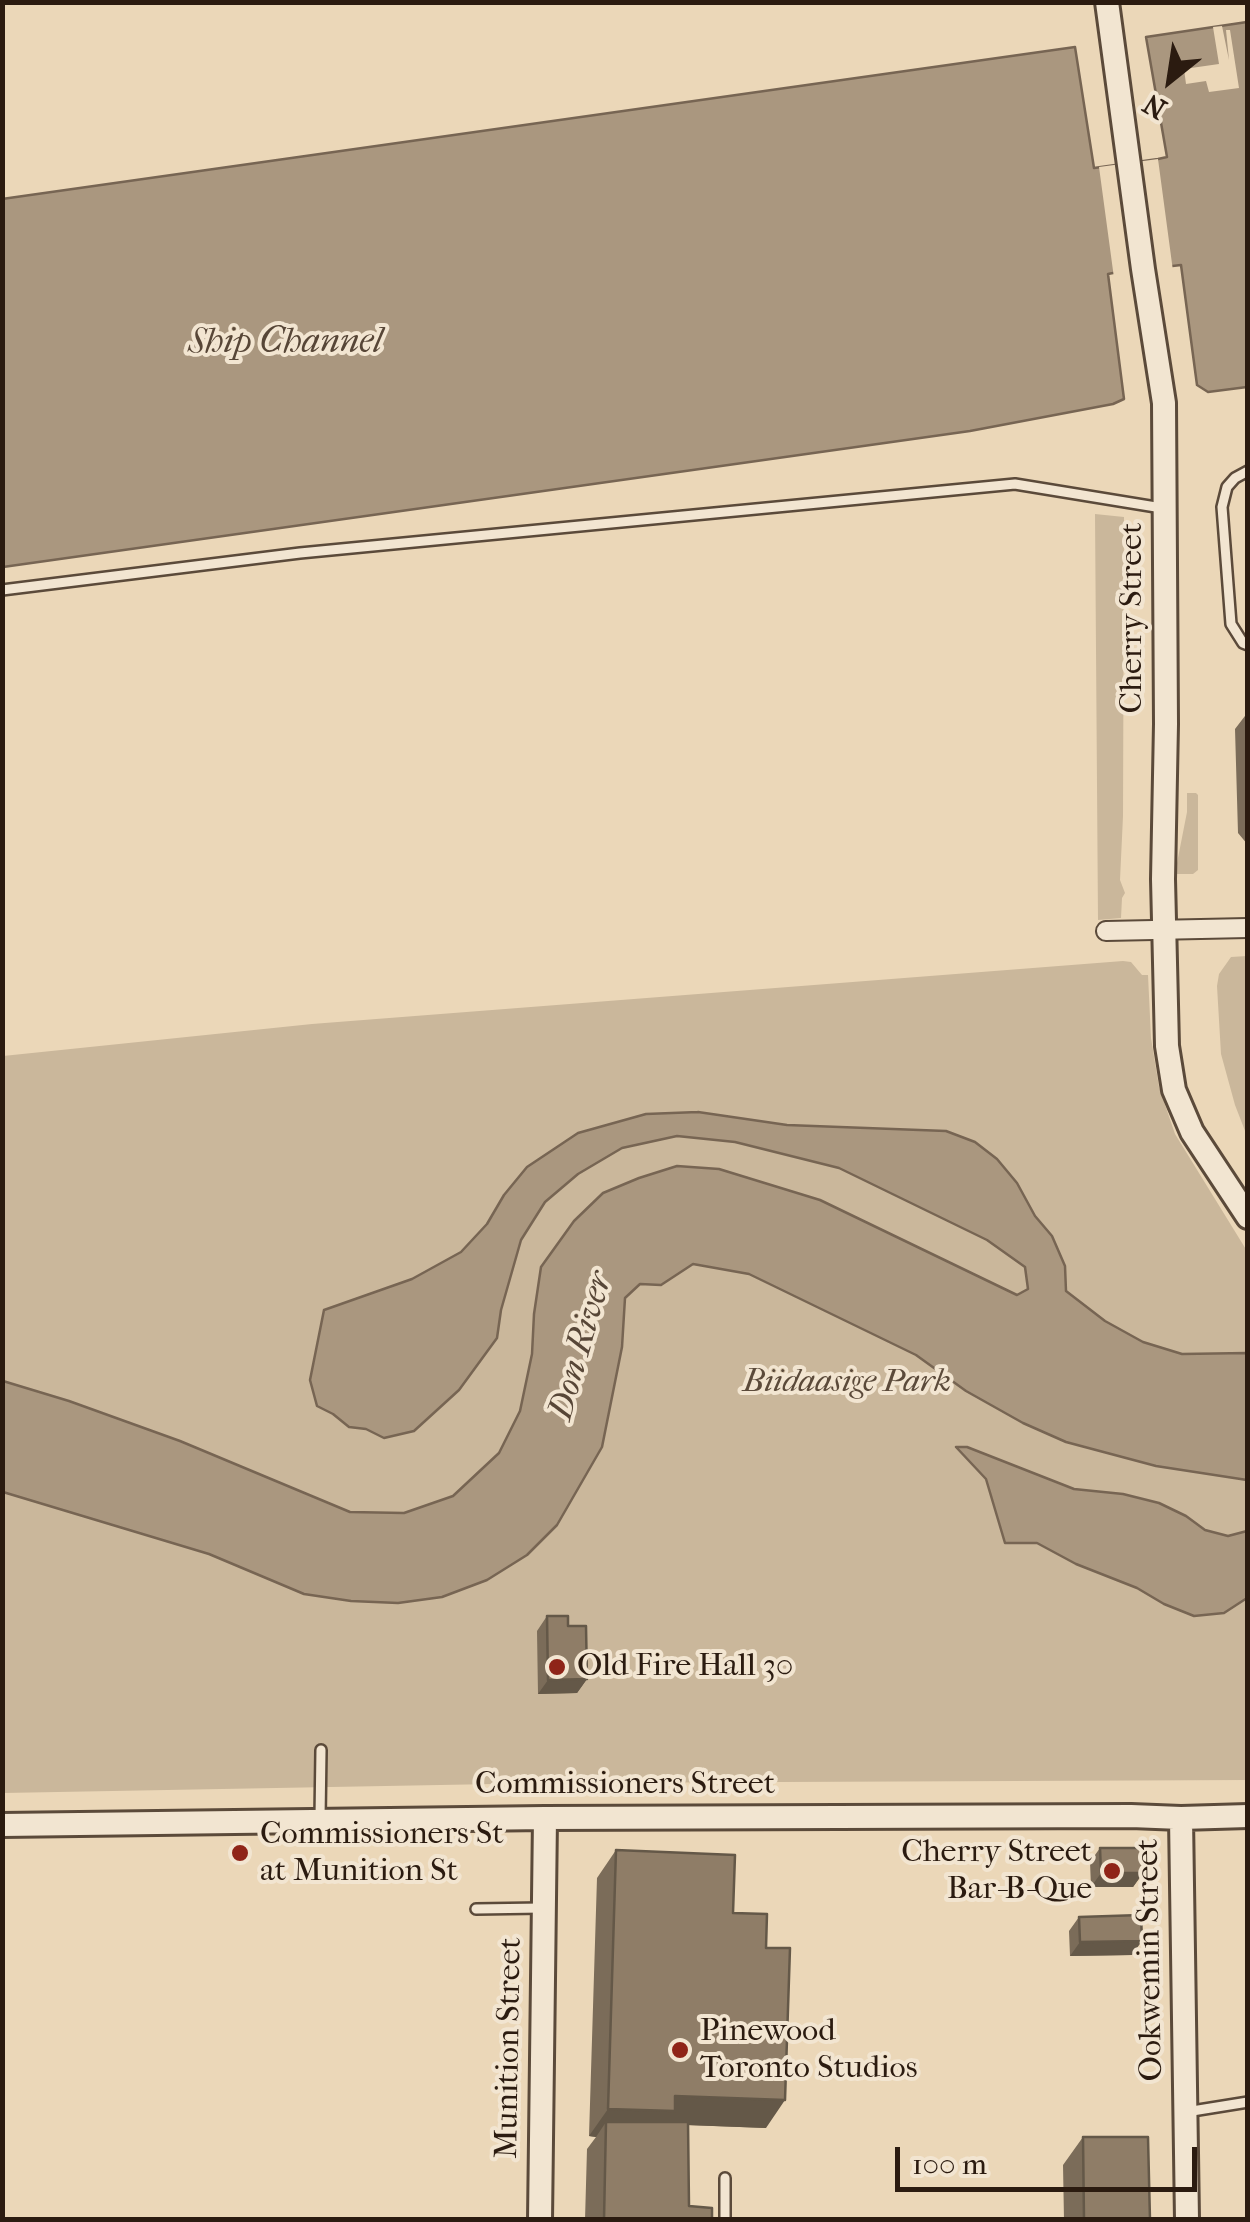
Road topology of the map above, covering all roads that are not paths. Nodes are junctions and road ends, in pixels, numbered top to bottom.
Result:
1 (1107, 2) edge
2 (1248, 472) edge
3 (1165, 508) junction
4 (2, 590) edge
5 (1248, 644) edge
6 (1248, 928) edge
7 (1164, 930) junction
8 (1106, 931) dead end
9 (1248, 1217) edge
10 (321, 1750) dead end
11 (1248, 1816) edge
12 (545, 1818) junction
13 (1180, 1818) junction
14 (319, 1820) junction
15 (2, 1825) edge
16 (476, 1908) dead end
17 (544, 1908) junction
18 (1248, 2102) edge
19 (1186, 2112) junction
20 (724, 2178) dead end
21 (540, 2220) edge
22 (725, 2220) edge
23 (1187, 2220) edge

1 - 3 street, Cherry Street
2 - 5 lane
3 - 4 lane
3 - 7 street, Cherry Street
6 - 7 street
7 - 8 street
7 - 9 street, Cherry Street
10 - 14 lane
11 - 13 street, Commissioners Street
12 - 13 street, Commissioners Street
12 - 14 street, Commissioners Street
12 - 17 street, Munition Street
13 - 19 street, Ookwemin Street
14 - 15 street, Commissioners Street
16 - 17 lane
17 - 21 street, Munition Street
18 - 19 lane
19 - 23 street, Ookwemin Street
20 - 22 lane

